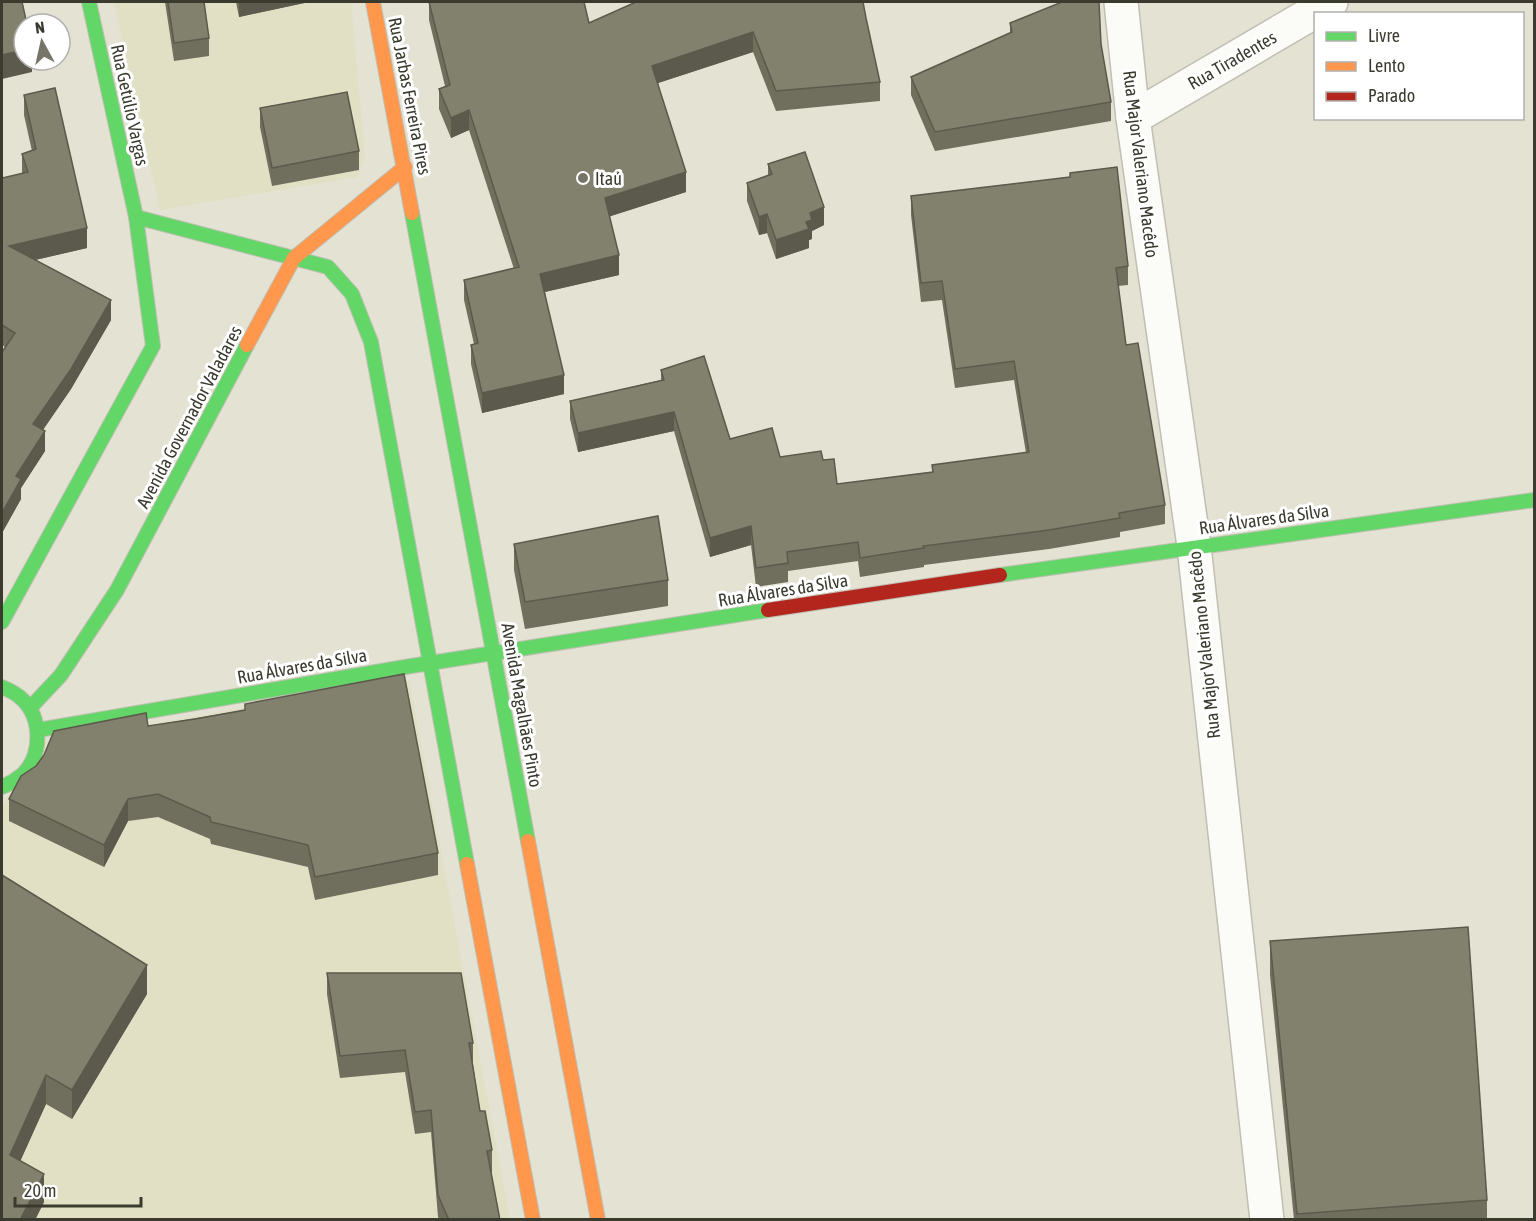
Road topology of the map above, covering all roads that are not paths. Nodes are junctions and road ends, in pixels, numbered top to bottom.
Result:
1 (89, 2) edge
2 (374, 2) edge
3 (1121, 2) edge
4 (1331, 2) edge
5 (1133, 118) junction
6 (405, 167) junction
7 (411, 197) joint
8 (136, 217) junction
9 (294, 258) junction
10 (1534, 500) edge
11 (1194, 546) junction
12 (2, 622) edge
13 (495, 652) junction
14 (430, 662) junction
15 (2, 687) edge
16 (30, 708) junction
17 (38, 730) junction
18 (2, 788) edge
19 (533, 1220) edge
20 (598, 1220) edge
21 (1267, 1220) edge

1 - 8 street, Rua Getúlio Vargas
2 - 6 street, Rua Jarbas Ferreira Pires
3 - 5 street, Rua Major Valeriano Macêdo
4 - 5 street, Rua Tiradentes
5 - 11 street, Rua Major Valeriano Macêdo
6 - 7 street, Rua Jarbas Ferreira Pires
6 - 9 street, Avenida Governador Valadares
7 - 13 street, Avenida Magalhães Pinto
8 - 9 street
8 - 12 street, Rua Getúlio Vargas
9 - 14 street
9 - 16 street, Avenida Governador Valadares
10 - 11 street, Rua Álvares da Silva
11 - 13 street, Rua Álvares da Silva
11 - 21 street, Rua Major Valeriano Macêdo
13 - 14 street, Rua Álvares da Silva
13 - 20 street, Avenida Magalhães Pinto
14 - 17 street, Rua Álvares da Silva
14 - 19 street
15 - 16 street
16 - 17 street
17 - 18 street

